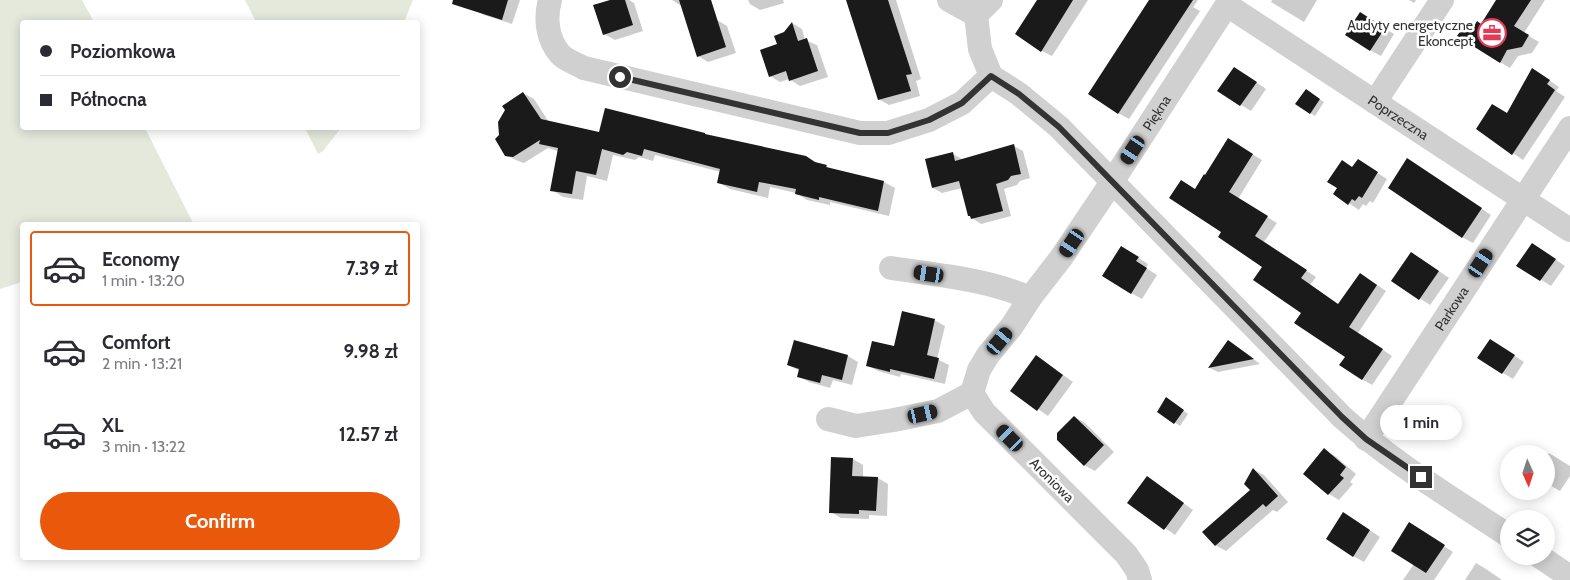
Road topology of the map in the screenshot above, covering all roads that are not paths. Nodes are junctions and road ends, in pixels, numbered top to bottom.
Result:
1 (550, 0) edge
2 (948, 0) edge
3 (1442, 0) edge
4 (1228, 3) edge
5 (983, 7) edge
6 (991, 76) junction
7 (1375, 102) junction
8 (1570, 128) edge
9 (1112, 182) junction
10 (1523, 199) junction
11 (1570, 230) edge
12 (891, 268) dead end
13 (1030, 298) junction
14 (972, 393) junction
15 (828, 419) dead end
16 (1366, 439) junction
17 (1500, 530) edge
18 (1552, 565) edge
19 (1570, 577) edge
20 (1140, 580) edge

1 - 6 street
2 - 5 street
3 - 7 street
4 - 7 street, Poprzeczna
4 - 9 street, Piękna
5 - 6 street
6 - 9 street
7 - 10 street, Poprzeczna
8 - 10 street, Parkowa
9 - 13 street, Piękna
9 - 16 street
10 - 11 street, Poprzeczna
10 - 16 street, Parkowa
12 - 13 street
13 - 14 street
14 - 15 street
14 - 20 street, Aroniowa
16 - 17 street
18 - 19 street

